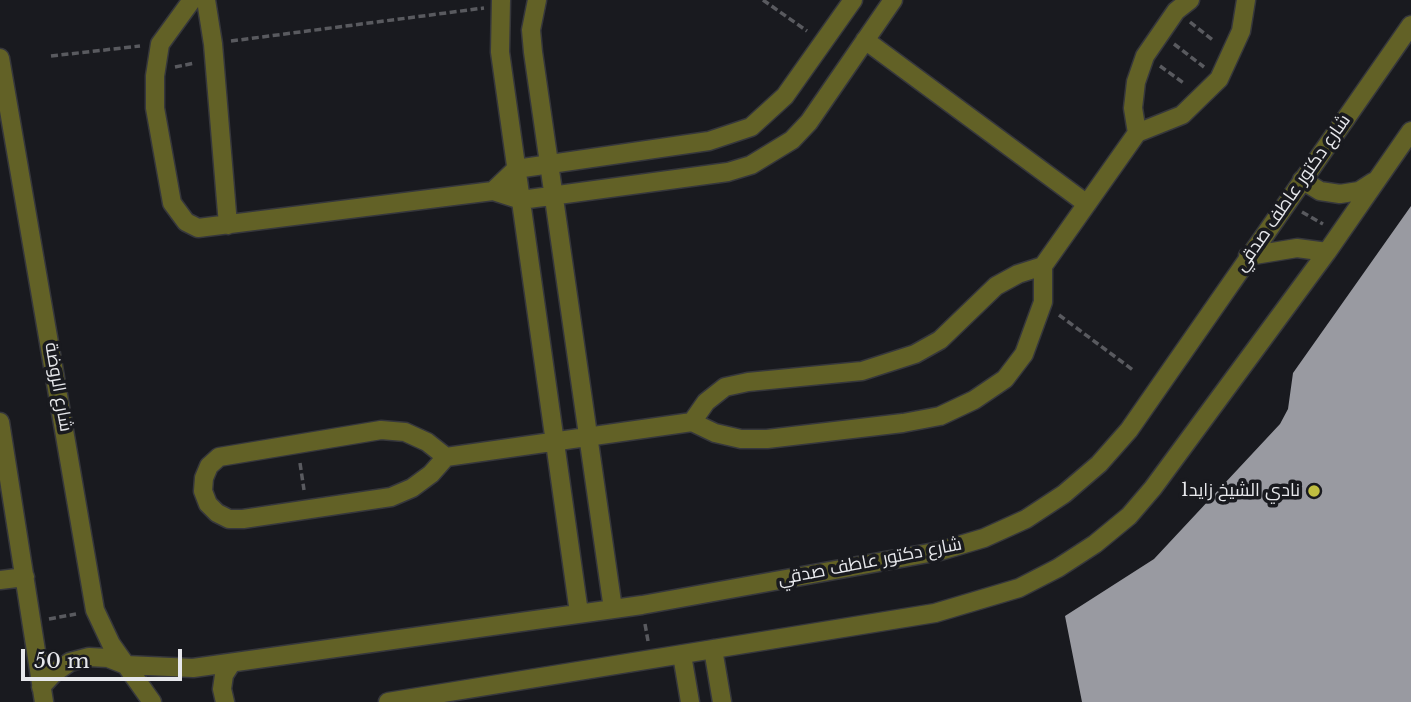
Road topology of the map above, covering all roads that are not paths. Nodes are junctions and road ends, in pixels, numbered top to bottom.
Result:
1 (192, 0) edge
2 (206, 0) edge
3 (537, 0) edge
4 (853, 0) edge
5 (893, 0) edge
6 (1246, 0) edge
7 (501, 3) edge
8 (1183, 6) edge
9 (1411, 25) edge
10 (865, 40) junction
11 (0, 58) edge
12 (1411, 131) edge
13 (1137, 134) junction
14 (549, 164) junction
15 (516, 169) junction
16 (1302, 180) junction
17 (1376, 180) junction
18 (493, 191) junction
19 (554, 195) junction
20 (521, 200) junction
21 (1087, 204) junction
22 (228, 225) junction
23 (1327, 252) junction
24 (1248, 256) junction
25 (1043, 266) junction
26 (0, 422) edge
27 (692, 422) junction
28 (589, 437) junction
29 (555, 442) junction
30 (446, 457) junction
31 (25, 577) junction
32 (0, 580) edge
33 (613, 609) junction
34 (579, 613) junction
35 (713, 649) junction
36 (682, 655) junction
37 (231, 664) junction
38 (126, 665) junction
39 (43, 695) edge
40 (152, 702) edge
41 (225, 702) edge
42 (388, 702) edge
43 (690, 702) edge
44 (722, 702) edge

1 - 22 street
2 - 22 street
3 - 14 street
4 - 14 street
5 - 10 street
6 - 13 street
7 - 15 street
8 - 13 street
9 - 16 street, شارع دكتور عاطف صدقي
10 - 19 street
10 - 21 street
11 - 38 street, شارع الروضة
12 - 17 street
13 - 21 street
14 - 15 street
14 - 19 street
15 - 18 street
15 - 20 street
16 - 17 street
16 - 24 street, شارع دكتور عاطف صدقي
17 - 23 street
18 - 20 street
18 - 22 street
19 - 20 street
19 - 28 street
20 - 29 street
21 - 25 street
23 - 24 street
23 - 35 street
24 - 33 street, شارع دكتور عاطف صدقي
25 - 27 street
25 - 27 street
26 - 31 street
27 - 28 street
28 - 29 street
28 - 33 street
29 - 30 street
29 - 34 street
30 - 30 street
31 - 32 street
31 - 39 street
33 - 34 street, شارع دكتور عاطف صدقي
34 - 37 street, شارع دكتور عاطف صدقي
35 - 36 street
35 - 44 street
36 - 42 street
36 - 43 street
37 - 38 street, شارع دكتور عاطف صدقي
37 - 41 street
38 - 39 street, شارع دكتور عاطف صدقي
38 - 40 street, شارع الروضة

